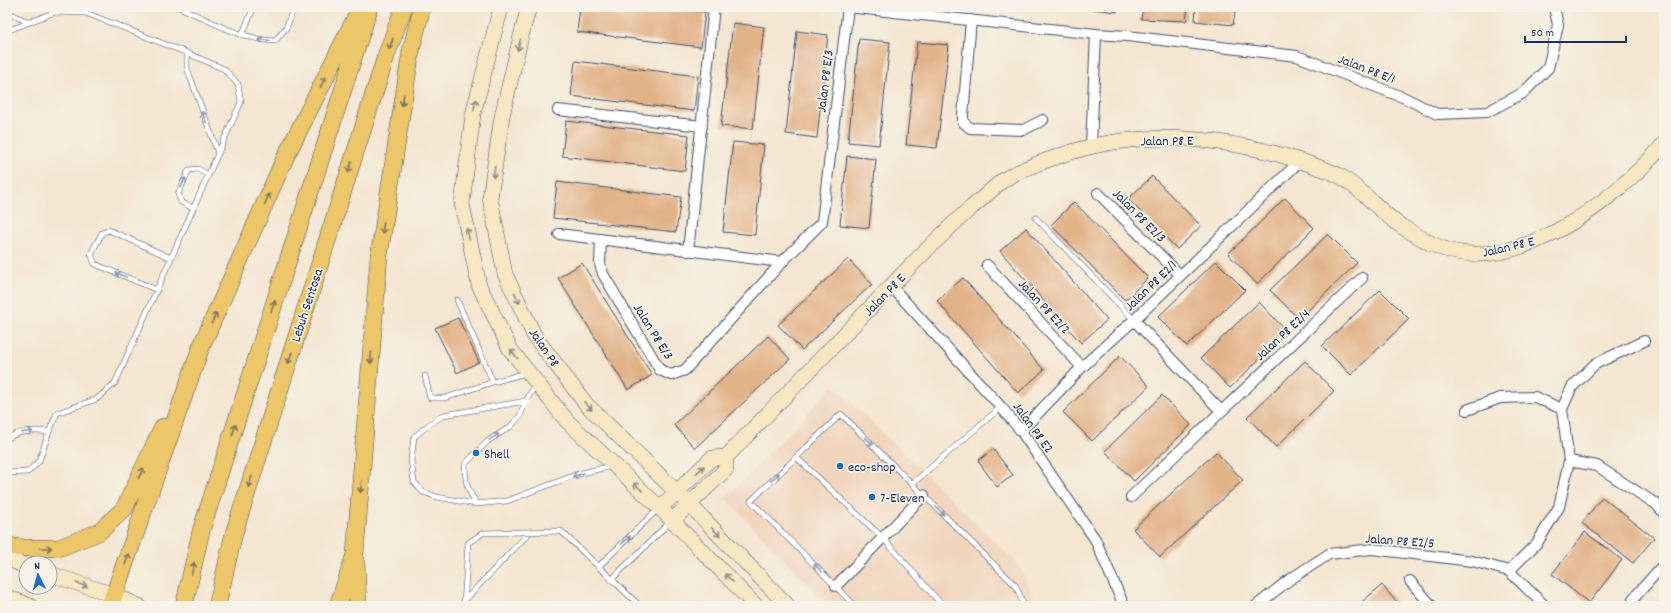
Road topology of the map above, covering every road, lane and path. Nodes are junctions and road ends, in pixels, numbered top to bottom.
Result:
1 (178, 7) edge
2 (254, 7) edge
3 (294, 7) edge
4 (361, 7) edge
5 (370, 7) edge
6 (404, 7) edge
7 (422, 7) edge
8 (501, 7) edge
9 (529, 7) edge
10 (714, 7) edge
11 (848, 7) edge
12 (1554, 7) edge
13 (55, 10) edge
14 (7, 12) edge
15 (971, 20) junction
16 (28, 22) junction
17 (7, 31) edge
18 (242, 34) junction
19 (1096, 34) junction
20 (187, 52) junction
21 (558, 110) dead end
22 (1043, 120) dead end
23 (702, 126) junction
24 (1664, 144) edge
25 (1091, 146) junction
26 (218, 153) junction
27 (1300, 161) junction
28 (208, 175) junction
29 (1098, 193) dead end
30 (193, 208) junction
31 (1036, 218) dead end
32 (559, 234) dead end
33 (600, 239) junction
34 (688, 250) junction
35 (171, 258) junction
36 (782, 262) junction
37 (987, 265) dead end
38 (1180, 275) junction
39 (1362, 278) dead end
40 (891, 286) junction
41 (157, 290) junction
42 (457, 300) dead end
43 (1134, 320) junction
44 (1644, 341) dead end
45 (201, 347) junction
46 (1082, 367) junction
47 (425, 376) dead end
48 (533, 377) junction
49 (493, 382) junction
50 (526, 401) junction
51 (1001, 407) junction
52 (1562, 409) junction
53 (1467, 410) dead end
54 (1221, 411) junction
55 (1021, 431) junction
56 (48, 432) junction
57 (7, 439) edge
58 (726, 457) junction
59 (796, 457) junction
60 (1569, 461) junction
61 (616, 465) junction
62 (7, 473) edge
63 (913, 483) junction
64 (677, 492) junction
65 (924, 495) junction
66 (1131, 496) dead end
67 (476, 504) junction
68 (689, 504) junction
69 (660, 508) junction
70 (1664, 513) edge
71 (672, 520) junction
72 (530, 532) junction
73 (883, 538) junction
74 (7, 546) edge
75 (355, 554) junction
76 (7, 559) edge
77 (18, 563) edge
78 (1664, 564) edge
79 (598, 567) junction
80 (1509, 571) junction
81 (58, 577) edge
82 (611, 580) junction
83 (1410, 582) dead end
84 (836, 586) junction
85 (7, 597) edge
86 (1633, 599) dead end
87 (112, 601) edge
88 (464, 603) edge
89 (30, 606) edge
90 (139, 606) edge
91 (184, 606) edge
92 (217, 606) edge
93 (338, 606) edge
94 (358, 606) edge
95 (640, 606) edge
96 (756, 606) edge
97 (788, 606) edge
98 (856, 606) edge
99 (943, 606) edge
100 (1024, 606) edge
101 (1124, 606) edge
102 (1256, 606) edge
103 (1432, 606) edge
104 (1545, 606) edge

1 - 18 lane
2 - 18 lane
3 -> 18 lane
45 -> 4 main road
91 -> 5 main road
6 -> 92 main road, Lebuh Sentosa
7 -> 75 main road
48 -> 8 street, Jalan P8
9 -> 64 street, Jalan P8
10 - 23 street
11 - 15 street, Jalan P8 E/1
11 - 36 street, Jalan P8 E/3
12 - 19 street, Jalan P8 E/1
13 - 16 lane
13 - 20 lane
14 - 16 lane
15 - 19 street, Jalan P8 E/1
15 - 22 street
16 - 17 lane
19 - 25 street
26 -> 20 lane
20 - 26 lane
21 - 23 street
23 - 34 street
24 - 27 street, Jalan P8 E
25 - 27 street, Jalan P8 E
25 - 40 street, Jalan P8 E
26 - 28 lane
27 - 38 street, Jalan P8 E2/1
28 - 30 lane
30 -> 28 lane
29 - 38 street, Jalan P8 E2/3
30 - 35 lane
31 - 43 lane
32 - 33 street
33 - 34 street
33 - 36 street, Jalan P8 E/3
34 - 36 street
35 - 41 lane
41 -> 35 lane
37 - 46 street, Jalan P8 E2/2
38 - 43 street, Jalan P8 E2/1
39 - 54 street, Jalan P8 E2/4
40 - 51 street, Jalan P8 E2
40 - 58 street, Jalan P8 E
41 - 56 lane
42 - 49 lane
43 - 46 street, Jalan P8 E2/1
43 - 54 street
44 - 52 street
74 -> 45 main road
87 -> 45 main road
46 - 55 street, Jalan P8 E2/1
47 - 49 lane
48 - 49 lane
48 - 50 lane
48 - 61 street, Jalan P8
67 -> 50 lane
50 - 67 lane
51 - 55 street, Jalan P8 E2
51 - 63 lane
52 - 53 street
52 - 60 street
54 - 66 street, Jalan P8 E2/4
55 - 101 street, Jalan P8 E2
57 -> 56 lane
56 - 62 lane
64 -> 58 street
58 - 68 street
59 -> 63 lane
59 - 73 lane
84 -> 59 lane
60 - 70 street
60 - 80 street
61 -> 67 lane
69 -> 61 street, Jalan P8
63 - 65 lane
64 - 68 street, Jalan P8
64 - 69 street
65 - 73 street
65 -> 100 lane
68 - 71 street
68 -> 97 street, Jalan P8
69 - 71 street, Jalan P8
79 -> 69 lane
71 - 82 lane
96 -> 71 street, Jalan P8
72 - 79 lane
72 - 88 lane
72 - 88 lane
73 - 84 street
73 - 99 lane
75 - 93 main road
75 - 94 main road
76 - 77 street
78 - 86 street
79 - 82 lane
80 - 102 street, Jalan P8 E2/5
80 - 104 street
81 -> 87 street
82 - 95 lane
83 - 103 street
84 - 98 lane
85 - 89 street
87 - 90 street

